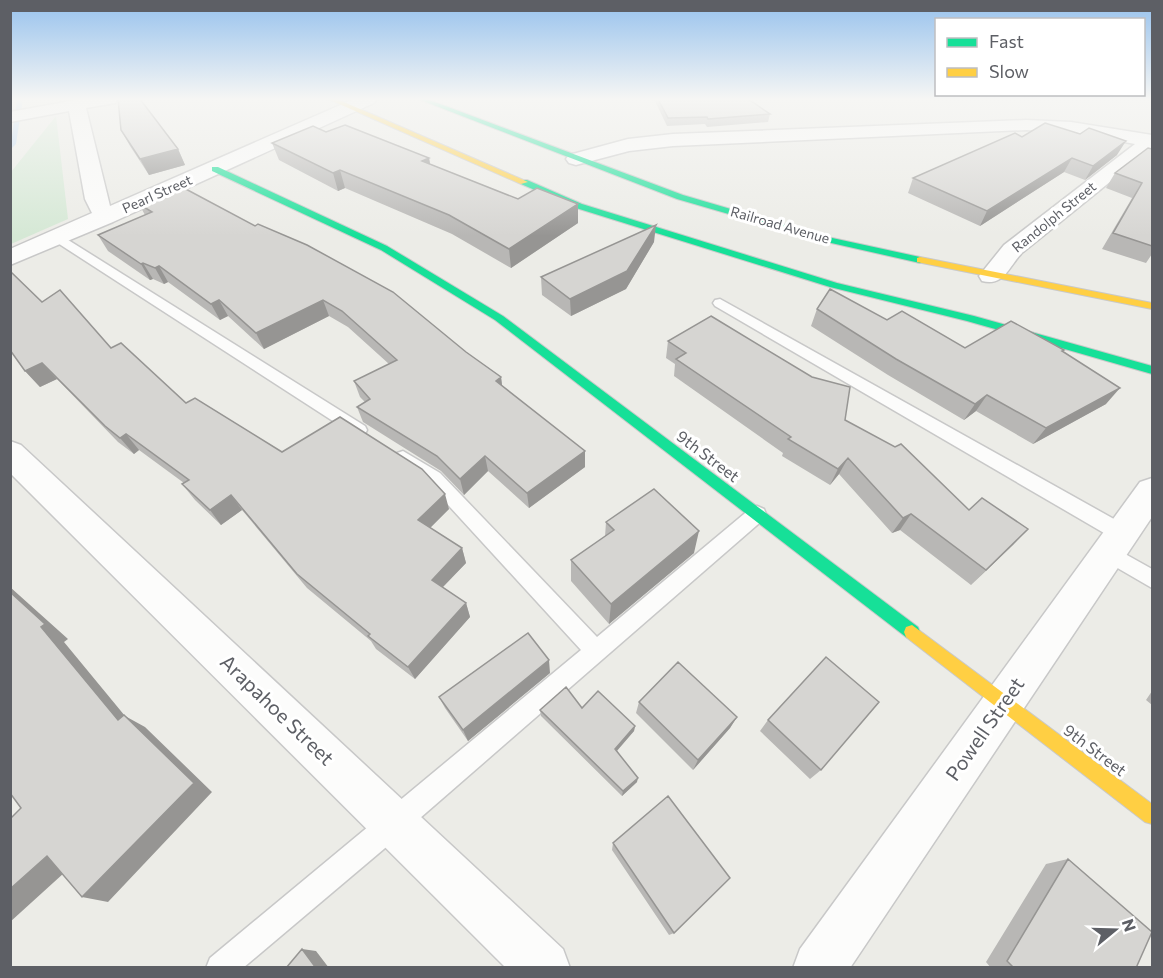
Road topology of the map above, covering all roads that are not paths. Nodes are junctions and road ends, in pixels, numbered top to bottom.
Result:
1 (80, 145) edge
2 (264, 145) edge
3 (444, 145) edge
4 (539, 145) edge
5 (631, 145) edge
6 (1146, 145) edge
7 (576, 159) junction
8 (215, 169) junction
9 (105, 217) junction
10 (57, 237) junction
11 (10, 258) edge
12 (991, 276) junction
13 (720, 303) dead end
14 (1152, 306) edge
15 (1152, 370) edge
16 (10, 453) edge
17 (1152, 491) edge
18 (757, 514) junction
19 (1116, 543) junction
20 (1152, 579) edge
21 (596, 651) junction
22 (1004, 702) junction
23 (1152, 815) edge
24 (394, 823) junction
25 (220, 968) edge
26 (544, 968) edge
27 (819, 968) edge

1 - 9 street
2 - 8 street, Pearl Street
3 - 15 street
4 - 7 street, Railroad Avenue
5 - 7 street
6 - 12 street, Randolph Street
7 - 12 street, Railroad Avenue
8 - 9 street, Pearl Street
8 - 18 street, 9th Street
9 - 10 street, Pearl Street
10 - 11 street, Pearl Street
10 - 21 lane
12 - 14 street, Railroad Avenue
13 - 19 lane
16 - 24 street, Arapahoe Street
17 - 19 street, Powell Street
18 - 21 lane
18 - 22 street, 9th Street
19 - 20 lane
19 - 22 street, Powell Street
21 - 24 lane
22 - 23 street, 9th Street
22 - 27 street, Powell Street
24 - 25 lane
24 - 26 street, Arapahoe Street

